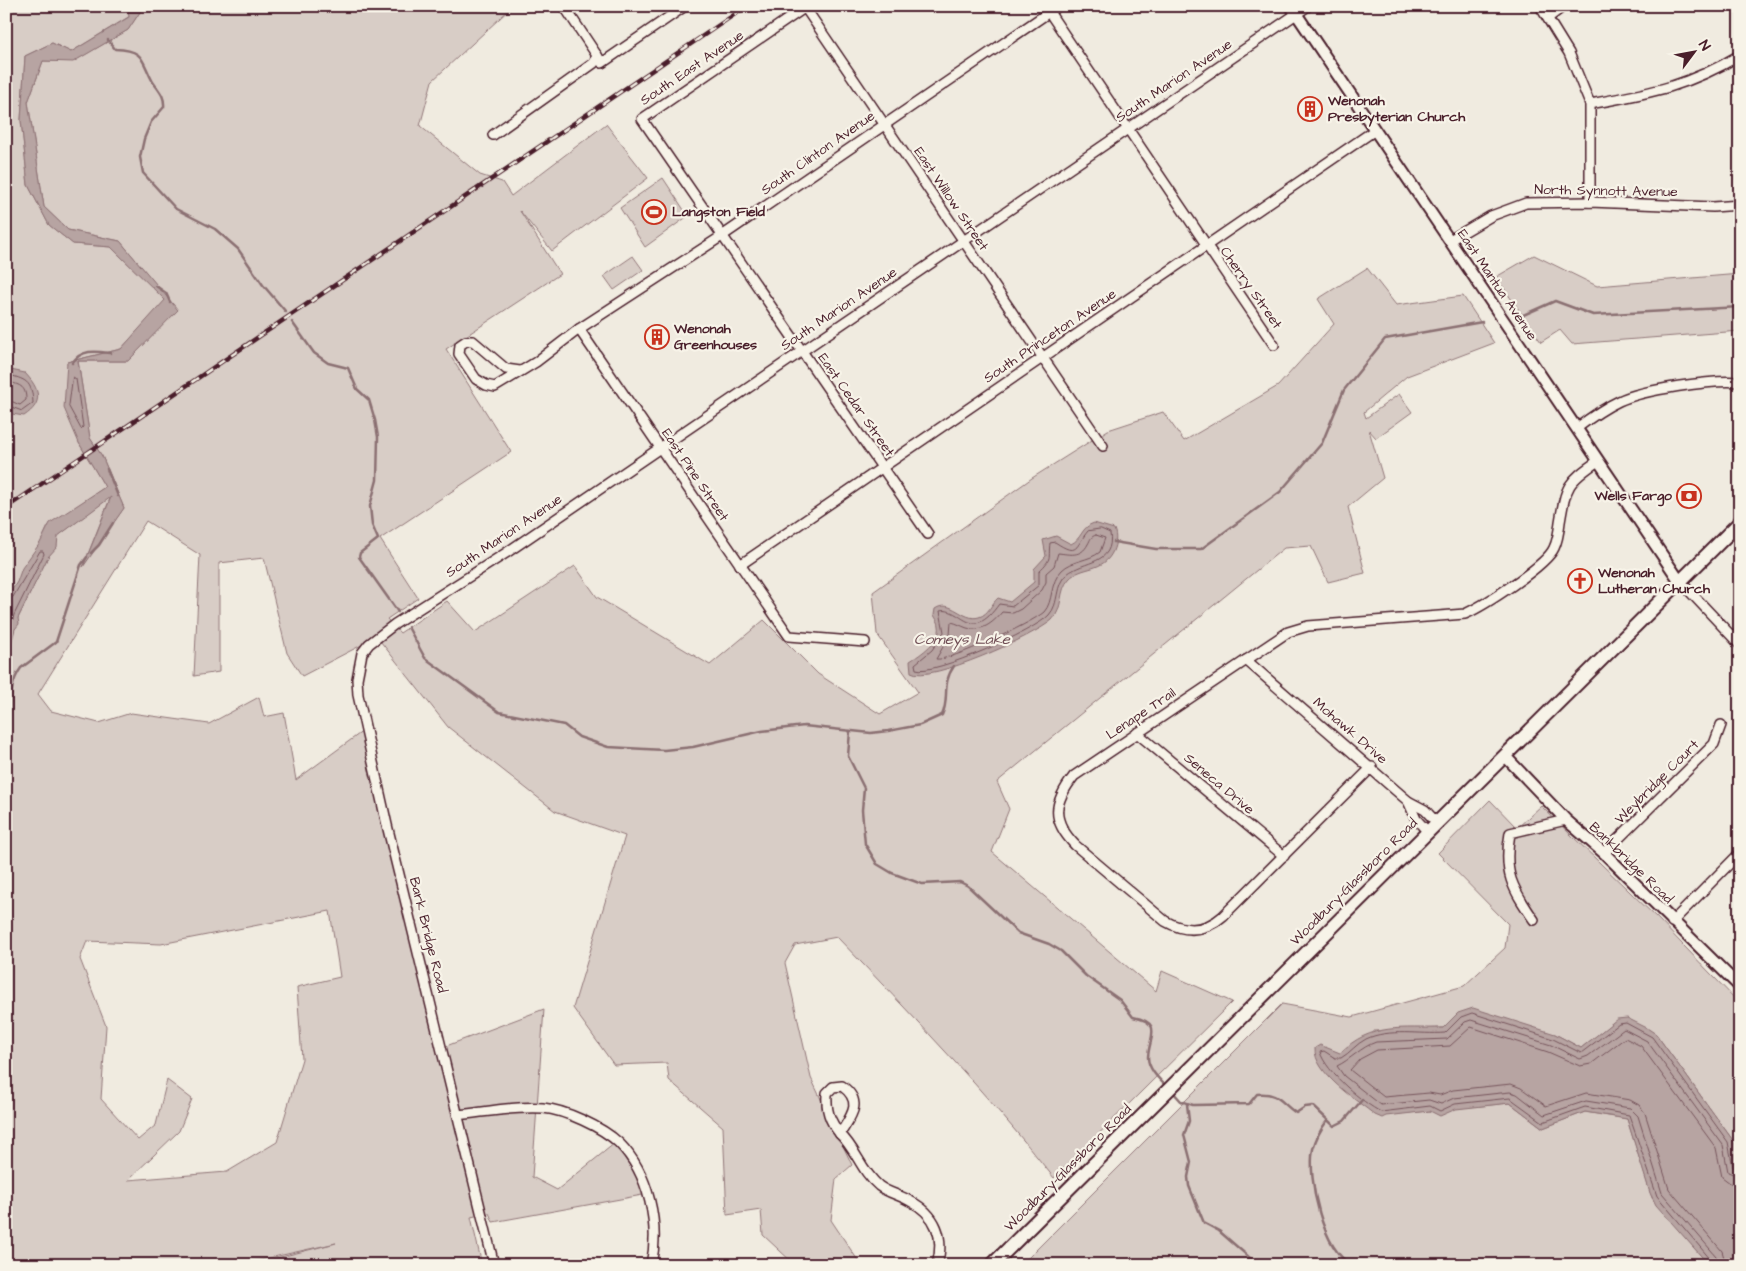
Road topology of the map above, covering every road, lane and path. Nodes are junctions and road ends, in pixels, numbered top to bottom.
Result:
1 (564, 6) edge
2 (685, 6) edge
3 (1058, 6) edge
4 (1308, 6) edge
5 (1540, 6) edge
6 (1564, 6) edge
7 (806, 7) edge
8 (1047, 9) edge
9 (1294, 10) edge
10 (1548, 18) junction
11 (1740, 54) edge
12 (597, 55) junction
13 (1590, 104) junction
14 (642, 119) joint
15 (884, 124) junction
16 (1128, 129) junction
17 (1375, 130) junction
18 (493, 135) dead end
19 (1590, 202) junction
20 (1740, 205) edge
21 (722, 236) junction
22 (1450, 240) junction
23 (963, 241) junction
24 (1206, 246) junction
25 (580, 329) junction
26 (1274, 345) dead end
27 (802, 351) junction
28 (1042, 358) junction
29 (520, 371) junction
30 (1740, 382) edge
31 (1577, 428) junction
32 (1104, 446) dead end
33 (660, 448) junction
34 (1598, 461) junction
35 (882, 468) junction
36 (1740, 522) edge
37 (928, 534) dead end
38 (740, 565) junction
39 (1679, 580) junction
40 (395, 624) joint
41 (865, 642) dead end
42 (1740, 645) edge
43 (1246, 660) junction
44 (1721, 725) dead end
45 (1137, 733) junction
46 (1505, 756) junction
47 (1372, 767) junction
48 (1566, 820) junction
49 (1431, 826) junction
50 (1604, 853) junction
51 (1740, 853) edge
52 (1284, 856) junction
53 (1534, 920) dead end
54 (1672, 922) junction
55 (1740, 987) edge
56 (458, 1115) junction
57 (840, 1134) junction
58 (494, 1265) edge
59 (651, 1265) edge
60 (937, 1265) edge
61 (992, 1265) edge

1 - 12 street
2 - 12 street
3 - 8 street, South Clinton Avenue
4 - 9 street, South Marion Avenue
5 - 10 street
6 - 10 street
7 - 14 street, South East Avenue
7 - 15 street, East Willow Street
8 - 15 street, South Clinton Avenue
8 - 16 street, Cherry Street
9 - 16 street, South Marion Avenue
9 - 17 street, East Mantua Avenue
10 - 13 street
11 - 13 street
12 - 18 street
13 - 19 street
14 - 21 street, East Cedar Street
15 - 21 street, South Clinton Avenue
15 - 23 street, East Willow Street
16 - 23 street, South Marion Avenue
16 - 24 street, Cherry Street
17 - 22 street, East Mantua Avenue
17 - 24 street, South Princeton Avenue
19 - 20 street, North Synnott Avenue
19 - 22 street, North Synnott Avenue
21 - 25 street, South Clinton Avenue
21 - 27 street, East Cedar Street
22 - 31 street, East Mantua Avenue
23 - 27 street, South Marion Avenue
23 - 28 street, East Willow Street
24 - 26 street, Cherry Street
24 - 28 street, South Princeton Avenue
25 - 29 street, South Clinton Avenue
25 - 33 street, East Pine Street
27 - 33 street, South Marion Avenue
27 - 35 street, East Cedar Street
28 - 32 street, East Willow Street
28 - 35 street, South Princeton Avenue
29 - 29 street, South Clinton Avenue
30 - 31 street
31 - 34 street, East Mantua Avenue
33 - 38 street, East Pine Street
33 - 40 street, South Marion Avenue
34 - 39 street, East Mantua Avenue
34 - 43 street, Lenape Trail
35 - 37 street, East Cedar Street
35 - 38 street, South Princeton Avenue
36 - 39 main road, Woodbury-Glassboro Road
38 - 41 street, East Pine Street
39 - 42 street
39 - 46 main road, Woodbury-Glassboro Road
40 - 56 street, Bark Bridge Road
43 - 45 street, Lenape Trail
43 - 47 street, Mohawk Drive
44 - 50 street, Weybridge Court
45 - 52 street, Seneca Drive
45 - 52 street, Lenape Trail
46 - 48 street, Bankbridge Road
46 - 49 main road, Woodbury-Glassboro Road
47 - 49 street, Mohawk Drive
47 - 52 street, Lenape Trail
48 - 50 street, Bankbridge Road
48 - 53 street
49 - 61 main road, Woodbury-Glassboro Road
50 - 54 street, Bankbridge Road
51 - 54 street
54 - 55 street, Bankbridge Road
56 - 58 street, Bark Bridge Road
56 - 59 street
57 - 57 street
57 - 60 street

